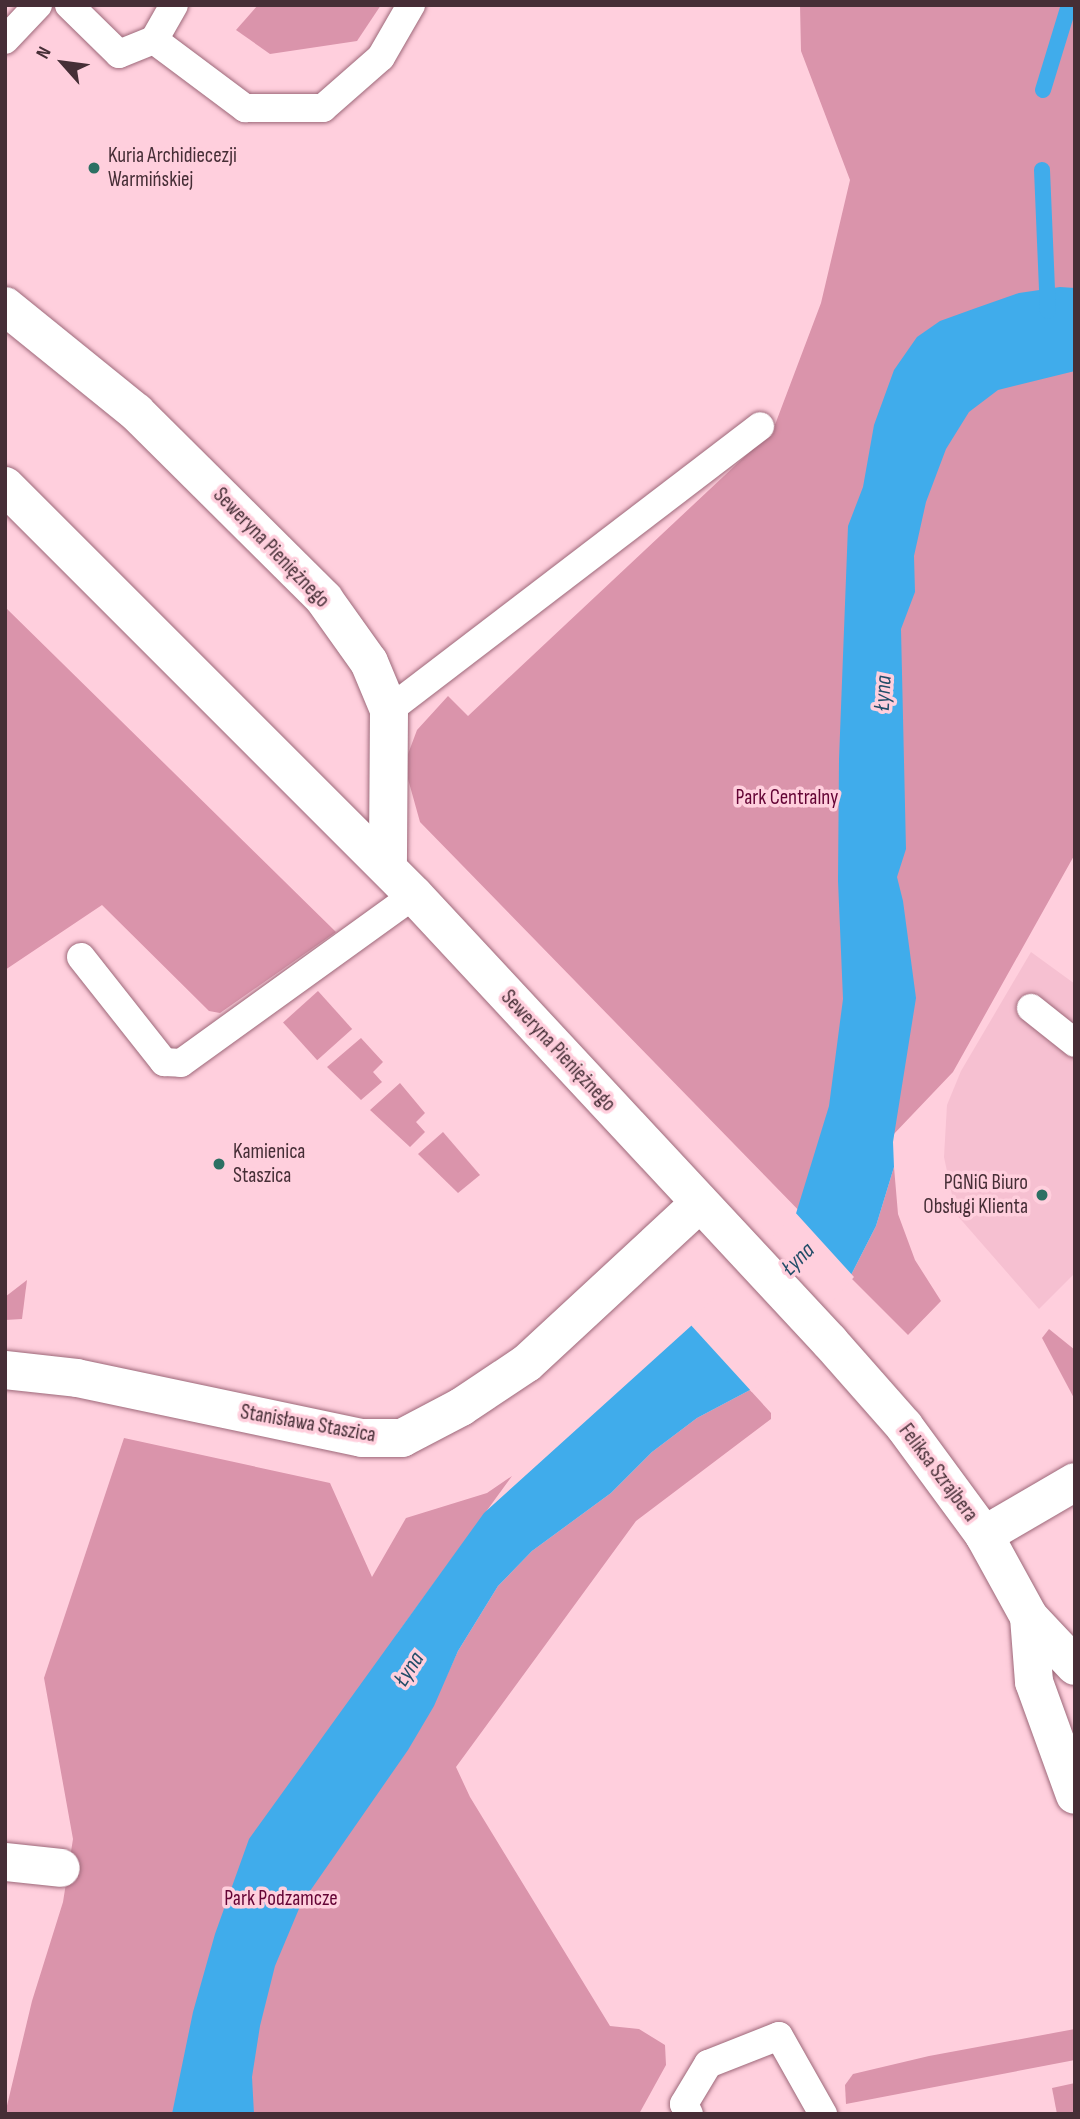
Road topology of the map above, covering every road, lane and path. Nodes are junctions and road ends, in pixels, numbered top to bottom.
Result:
1 (38, 5) edge
2 (69, 5) edge
3 (174, 5) edge
4 (411, 5) edge
5 (5, 40) edge
6 (154, 40) junction
7 (5, 306) edge
8 (760, 426) dead end
9 (5, 486) edge
10 (388, 710) junction
11 (388, 868) junction
12 (414, 895) junction
13 (81, 957) dead end
14 (1031, 1008) dead end
15 (1075, 1044) edge
16 (712, 1217) junction
17 (830, 1342) joint
18 (5, 1370) edge
19 (1075, 1482) edge
20 (984, 1535) junction
21 (1029, 1617) junction
22 (1075, 1666) edge
23 (1075, 1795) edge
24 (5, 1862) edge
25 (61, 1868) dead end
26 (689, 2114) edge
27 (823, 2114) edge

1 - 5 lane
2 - 6 lane
3 - 6 lane
4 - 6 lane
7 - 10 street, Seweryna Pieniężnego
8 - 10 lane
9 - 11 street, Seweryna Pieniężnego
10 - 11 street, Seweryna Pieniężnego
11 - 12 street, Seweryna Pieniężnego
12 - 13 lane
12 - 16 street, Seweryna Pieniężnego
14 - 15 lane
16 - 17 street, Seweryna Pieniężnego
16 - 18 street, Stanisława Staszica
17 - 20 street, Feliksa Szrajbera
19 - 20 street
20 - 21 street, Feliksa Szrajbera
21 - 22 street, Feliksa Szrajbera
21 - 23 street, Feliksa Szrajbera
24 - 25 street
26 - 27 lane

